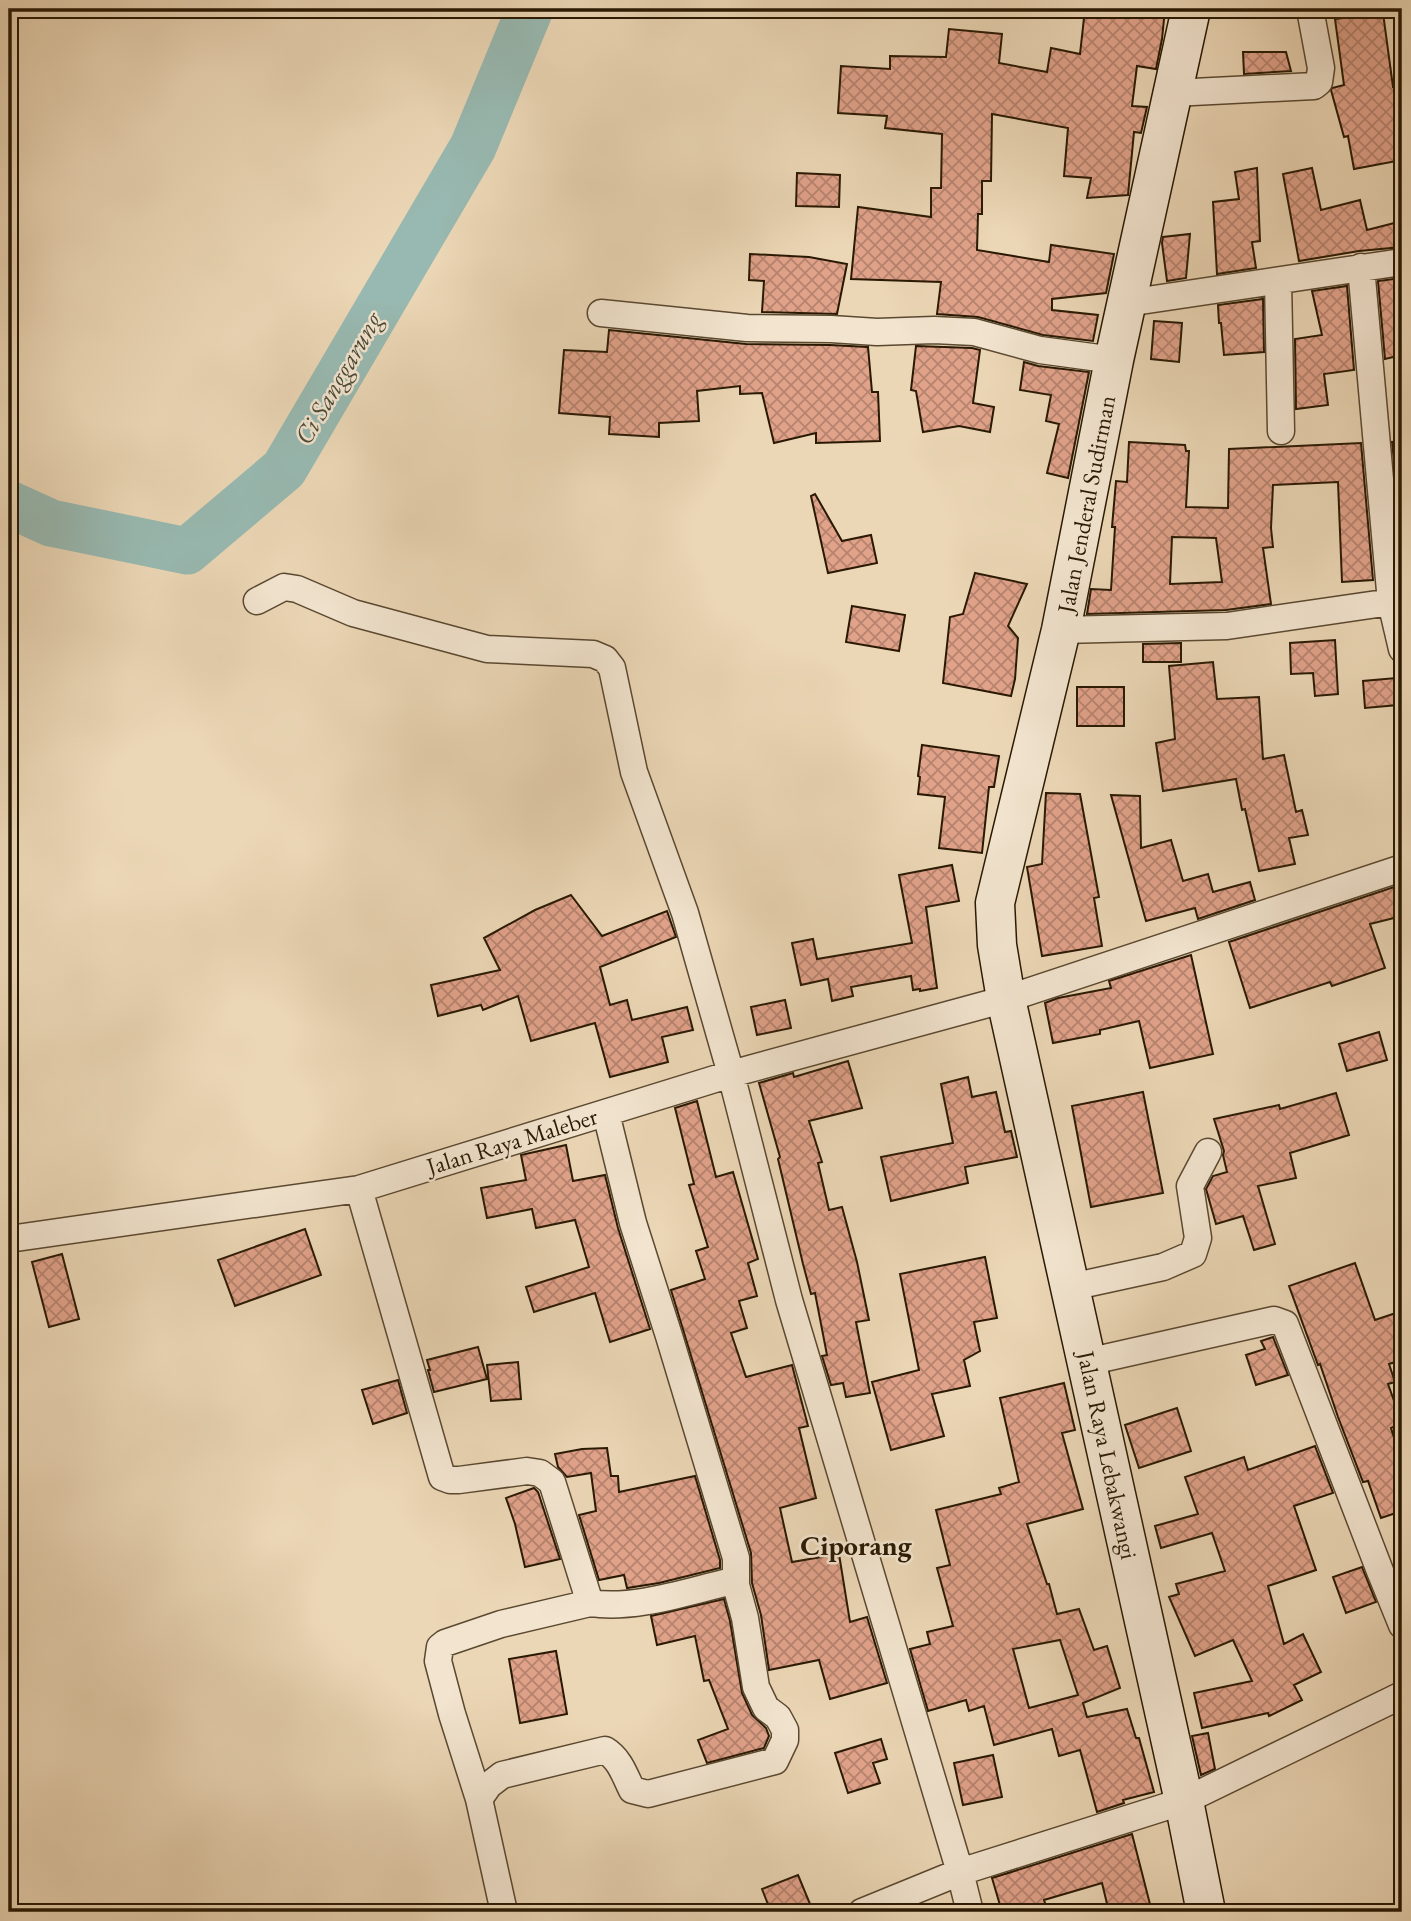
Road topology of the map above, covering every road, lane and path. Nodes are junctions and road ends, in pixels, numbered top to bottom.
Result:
1 (1191, 9) edge
2 (1310, 9) edge
3 (1173, 93) junction
4 (1402, 262) edge
5 (1361, 267) junction
6 (1278, 281) junction
7 (1127, 303) junction
8 (601, 313) dead end
9 (1114, 360) junction
10 (1281, 431) dead end
11 (257, 601) dead end
12 (1391, 602) junction
13 (1061, 630) junction
14 (1402, 649) edge
15 (1402, 868) edge
16 (1006, 999) junction
17 (731, 1074) junction
18 (606, 1113) junction
19 (1208, 1152) dead end
20 (359, 1189) junction
21 (9, 1239) edge
22 (1071, 1287) junction
23 (1087, 1362) junction
24 (736, 1585) junction
25 (590, 1603) junction
26 (1402, 1625) edge
27 (1402, 1695) edge
28 (479, 1799) junction
29 (1184, 1801) junction
30 (960, 1872) junction
31 (504, 1912) edge
32 (862, 1912) edge
33 (970, 1912) edge
34 (1206, 1912) edge

1 - 3 main road, Jalan Jenderal Sudirman
2 - 3 street
3 - 7 main road, Jalan Jenderal Sudirman
4 - 5 street
5 - 6 street
5 - 12 street
6 - 7 street
6 - 10 street
7 - 9 main road, Jalan Jenderal Sudirman
8 - 9 street
9 - 13 main road, Jalan Jenderal Sudirman
11 - 17 street
12 - 13 street
12 - 14 street
13 - 16 main road, Jalan Jenderal Sudirman
15 - 16 street, Jalan Raya Maleber
16 - 17 street, Jalan Raya Maleber
16 - 22 main road, Jalan Raya Lebakwangi
17 - 18 street, Jalan Raya Maleber
17 - 30 street
18 - 20 street, Jalan Raya Maleber
18 - 24 street
19 - 22 street
20 - 21 street, Jalan Raya Maleber
20 - 25 street
22 - 23 main road, Jalan Raya Lebakwangi
23 - 26 street
23 - 29 main road, Jalan Raya Lebakwangi
24 - 25 street
24 - 28 street
25 - 28 street
27 - 29 street
28 - 31 street
29 - 30 street
29 - 34 main road, Jalan Raya Lebakwangi
30 - 32 street
30 - 33 street

